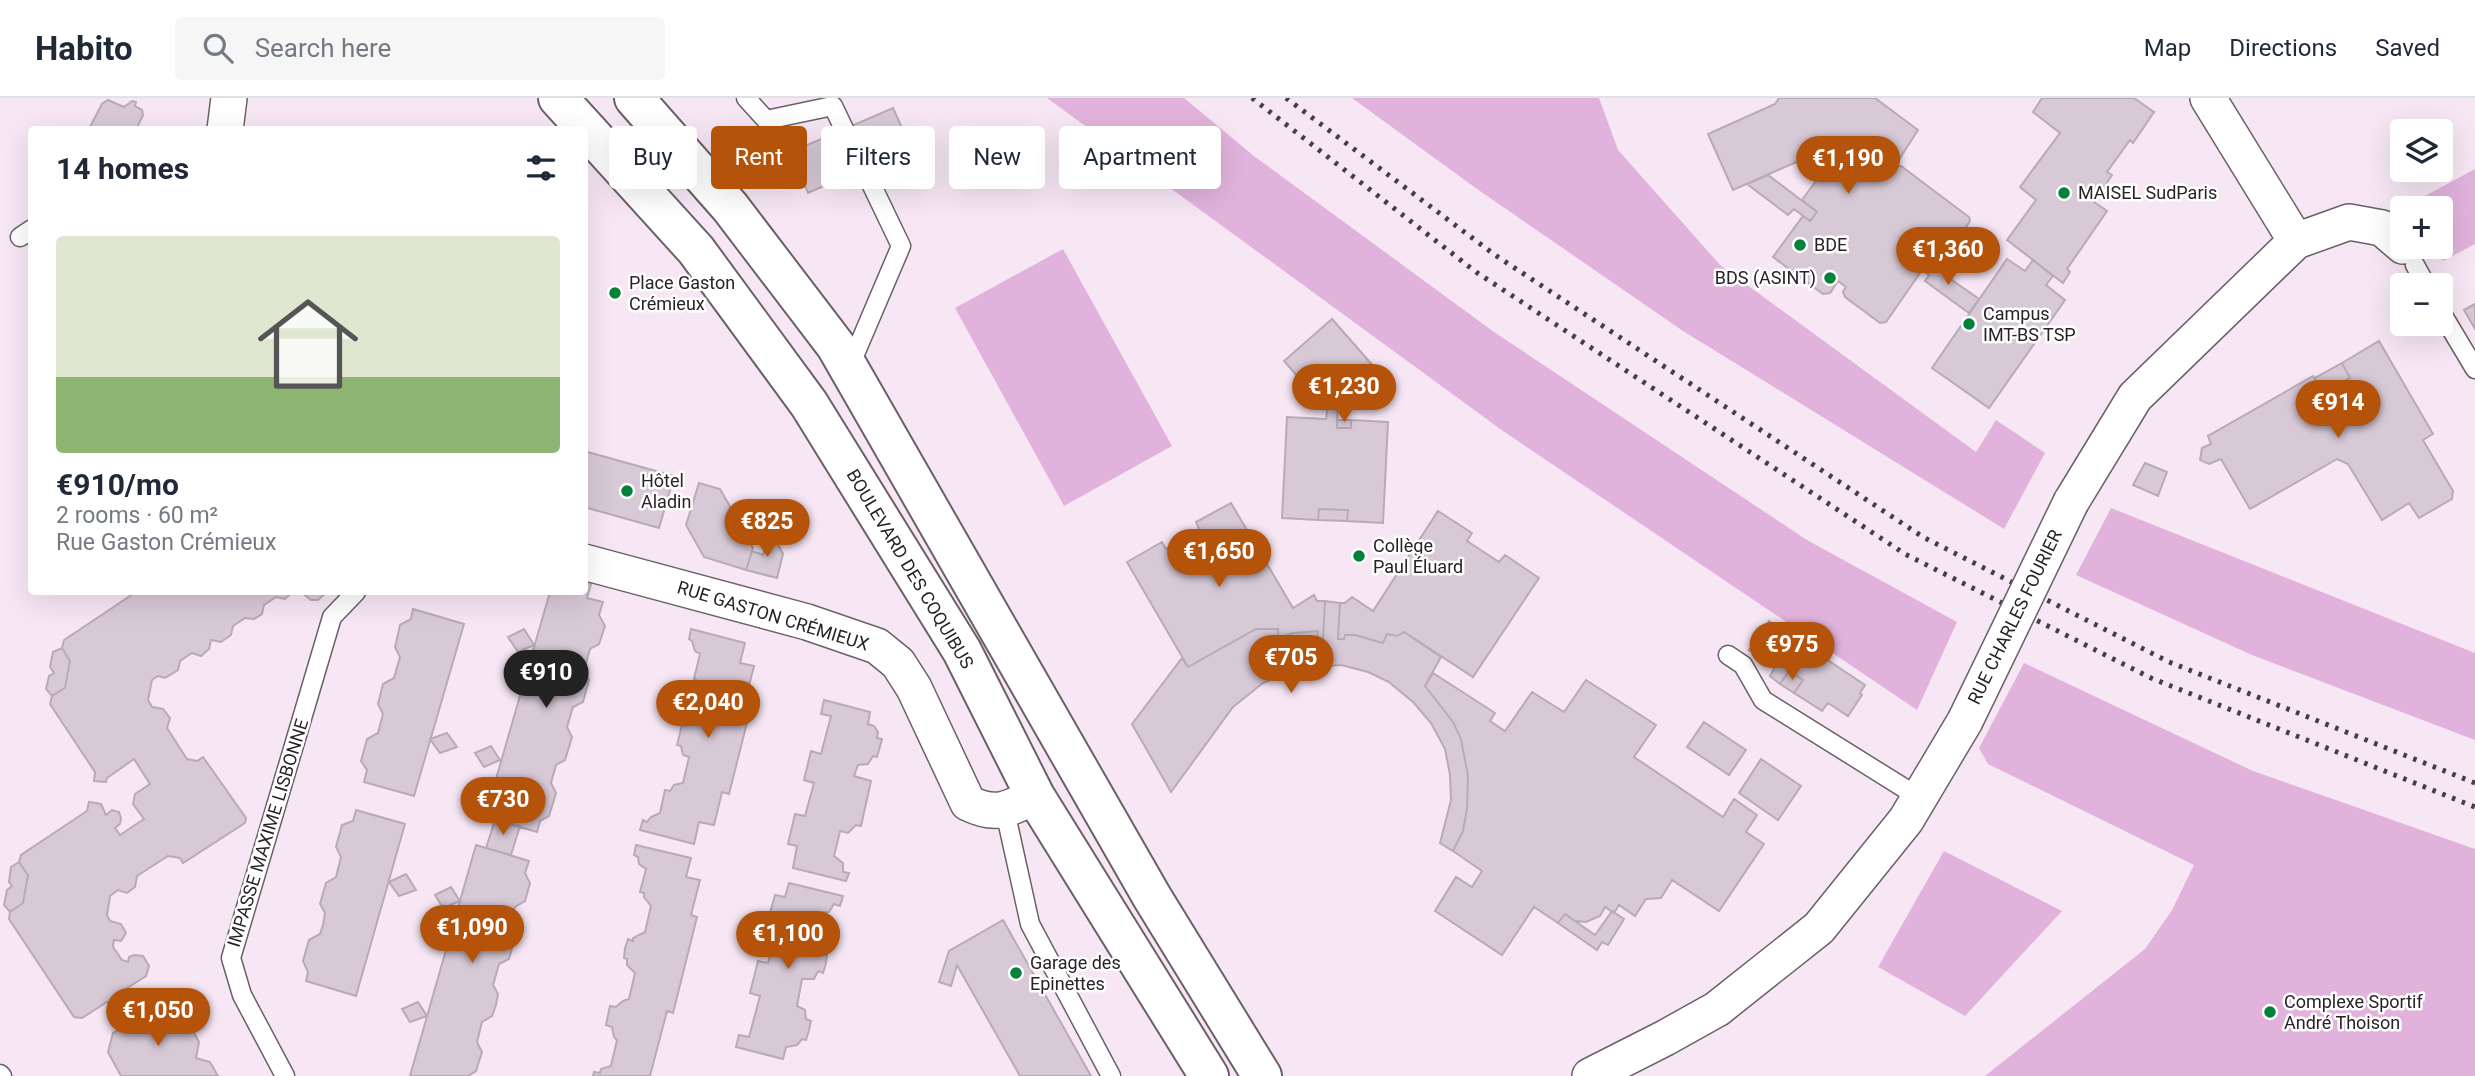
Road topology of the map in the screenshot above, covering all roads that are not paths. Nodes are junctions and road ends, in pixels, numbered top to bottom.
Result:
1 (229, 98) edge
2 (558, 98) edge
3 (634, 98) edge
4 (746, 98) edge
5 (2208, 98) edge
6 (226, 126) edge
7 (583, 126) edge
8 (843, 126) edge
9 (588, 131) edge
10 (874, 189) edge
11 (2296, 241) junction
12 (2412, 261) edge
13 (2453, 332) edge
14 (849, 368) junction
15 (2475, 369) edge
16 (588, 563) edge
17 (353, 595) edge
18 (1728, 655) dead end
19 (1920, 798) junction
20 (1020, 803) junction
21 (285, 1076) edge
22 (1111, 1076) edge
23 (1209, 1076) edge
24 (1262, 1076) edge
25 (1590, 1076) edge

1 - 6 street
2 - 7 main road, BOULEVARD DES COQUIBUS
3 - 14 main road
4 - 8 lane
5 - 11 street
9 - 20 main road, BOULEVARD DES COQUIBUS
10 - 14 lane
11 - 12 street
11 - 19 street, RUE CHARLES FOURIER, bridge
13 - 15 lane
14 - 24 main road
16 - 20 street, RUE GASTON CRÉMIEUX
17 - 21 lane, IMPASSE MAXIME LISBONNE
18 - 19 lane
19 - 25 street, RUE CHARLES FOURIER
20 - 22 lane
20 - 23 main road, BOULEVARD DES COQUIBUS

